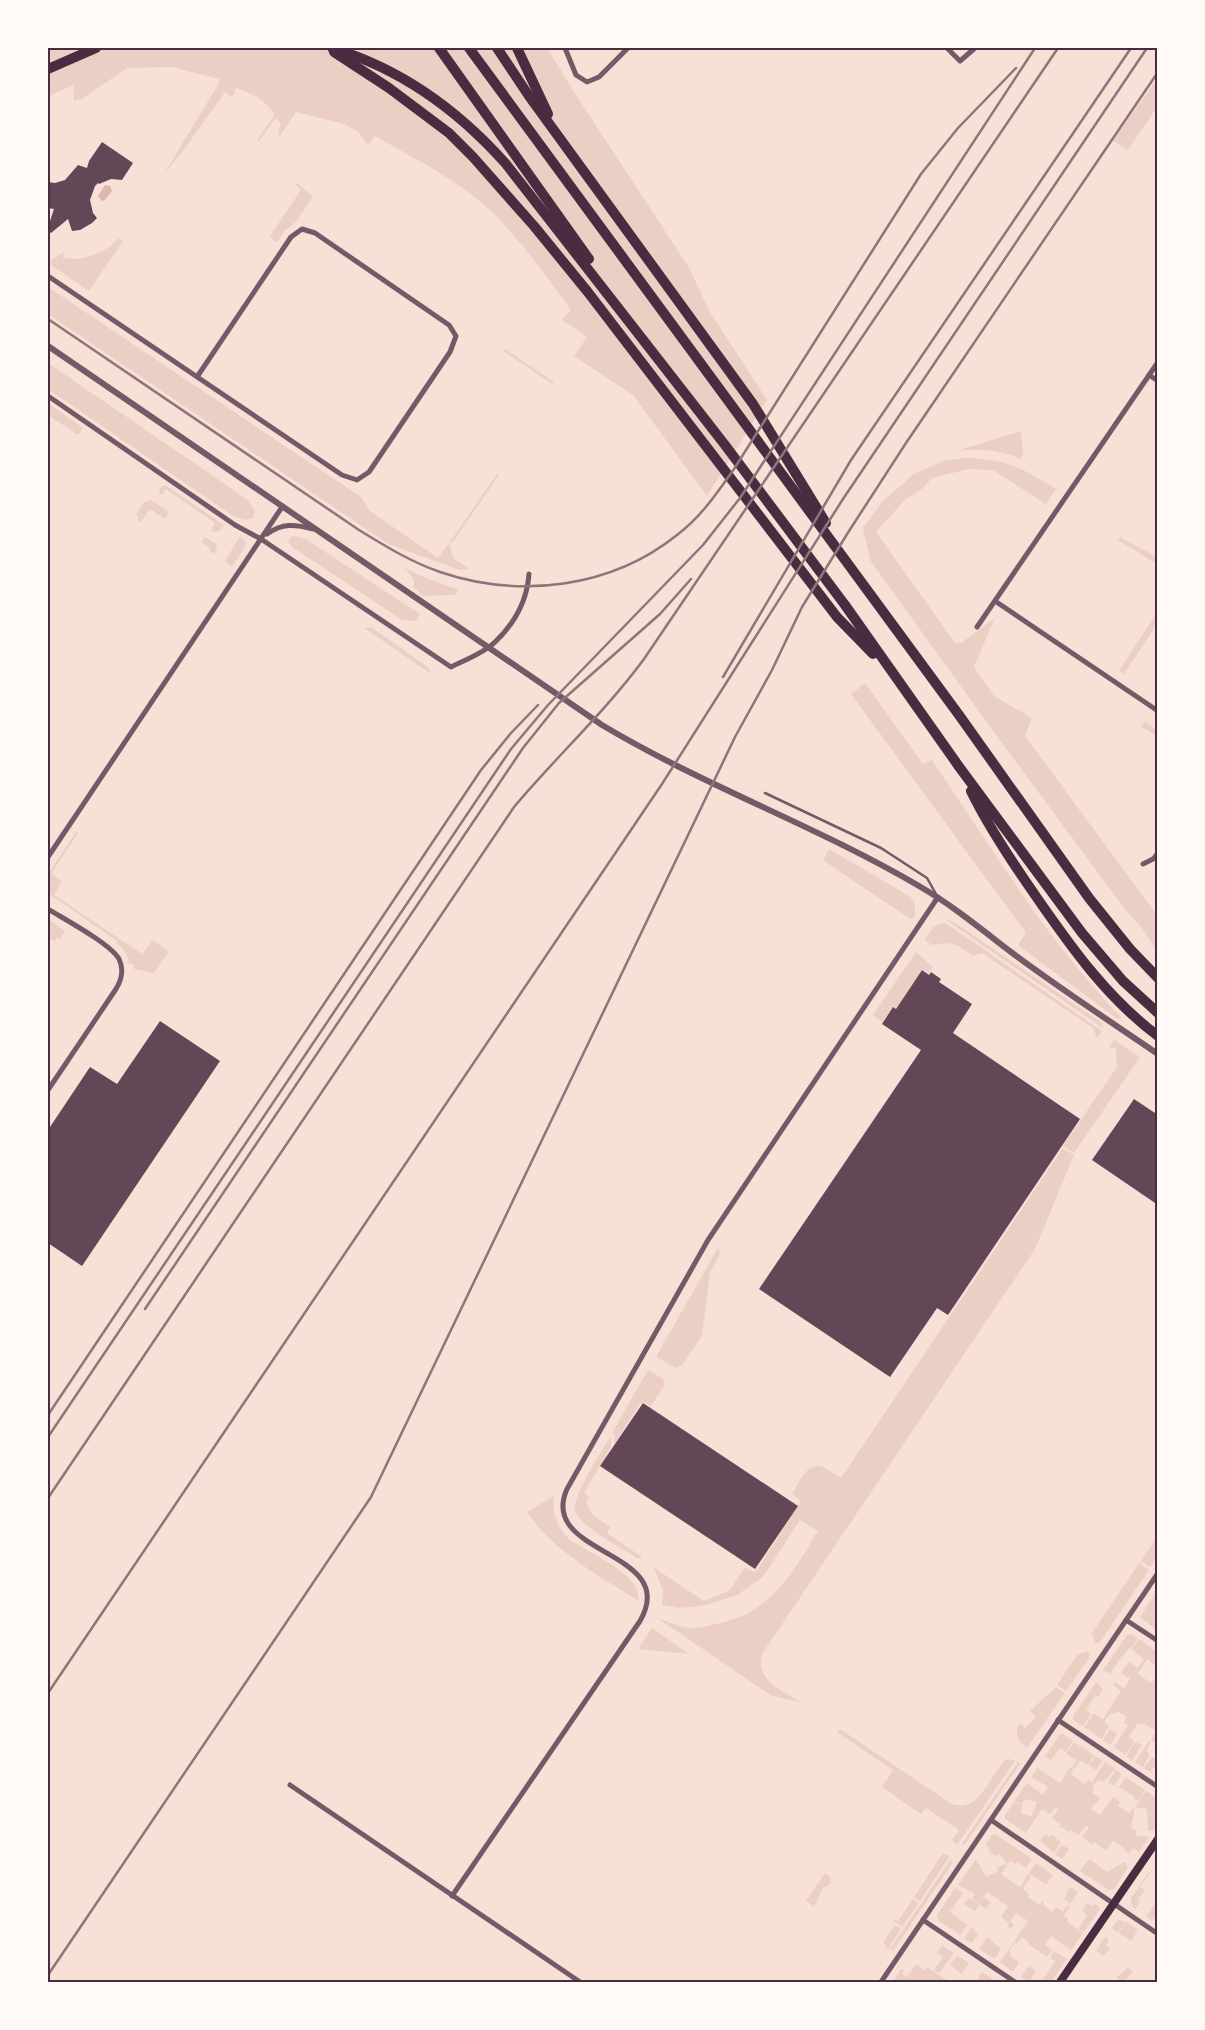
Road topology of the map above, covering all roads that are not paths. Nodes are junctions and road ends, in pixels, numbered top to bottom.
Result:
1 (96, 48) edge
2 (324, 48) edge
3 (328, 48) edge
4 (332, 48) edge
5 (439, 48) edge
6 (469, 48) edge
7 (496, 48) edge
8 (516, 48) edge
9 (565, 48) edge
10 (628, 48) edge
11 (947, 48) edge
12 (975, 48) edge
13 (352, 64) junction
14 (48, 69) edge
15 (572, 156) junction
16 (48, 276) edge
17 (48, 346) edge
18 (660, 360) junction
19 (1158, 362) edge
20 (1149, 375) junction
21 (197, 377) junction
22 (1158, 381) edge
23 (48, 396) edge
24 (282, 508) junction
25 (315, 530) junction
26 (261, 540) junction
27 (529, 574) dead end
28 (861, 580) junction
29 (996, 601) junction
30 (977, 628) dead end
31 (894, 676) junction
32 (1158, 711) edge
33 (960, 768) junction
34 (765, 793) dead end
35 (1158, 853) edge
36 (48, 857) edge
37 (1143, 864) dead end
38 (938, 897) junction
39 (48, 908) edge
40 (1158, 978) edge
41 (1158, 1013) edge
42 (1158, 1036) edge
43 (1158, 1054) edge
44 (48, 1090) edge
45 (1158, 1573) edge
46 (1126, 1620) junction
47 (1158, 1641) edge
48 (1058, 1720) junction
49 (290, 1785) dead end
50 (1158, 1787) edge
51 (991, 1820) junction
52 (1158, 1839) edge
53 (452, 1896) junction
54 (1113, 1904) junction
55 (923, 1920) junction
56 (1158, 1934) edge
57 (580, 1982) edge
58 (880, 1982) edge
59 (1014, 1982) edge
60 (1060, 1982) edge

1 - 14 highway
2 - 13 highway
3 - 13 highway
4 - 18 highway
5 - 18 highway
6 - 28 highway
7 - 15 highway
8 - 15 highway
9 - 10 street
11 - 12 street
13 - 31 highway
15 - 28 highway
16 - 21 street
17 - 24 street
18 - 31 highway
19 - 20 street
20 - 22 street
20 - 29 street
21 - 21 street
23 - 26 street
24 - 25 street
24 - 26 street
25 - 26 street
25 - 38 street
26 - 27 street
26 - 36 street
28 - 40 highway
29 - 30 street
29 - 32 street
31 - 33 highway
33 - 41 highway
33 - 42 highway
34 - 38 lane
35 - 37 street
38 - 43 street
38 - 53 street
39 - 44 street
45 - 46 street
46 - 47 street
46 - 48 street
48 - 50 street
48 - 51 street
49 - 53 street
51 - 54 street
51 - 55 street
52 - 54 main road
53 - 57 street
54 - 56 street
54 - 60 main road
55 - 58 street
55 - 59 street

